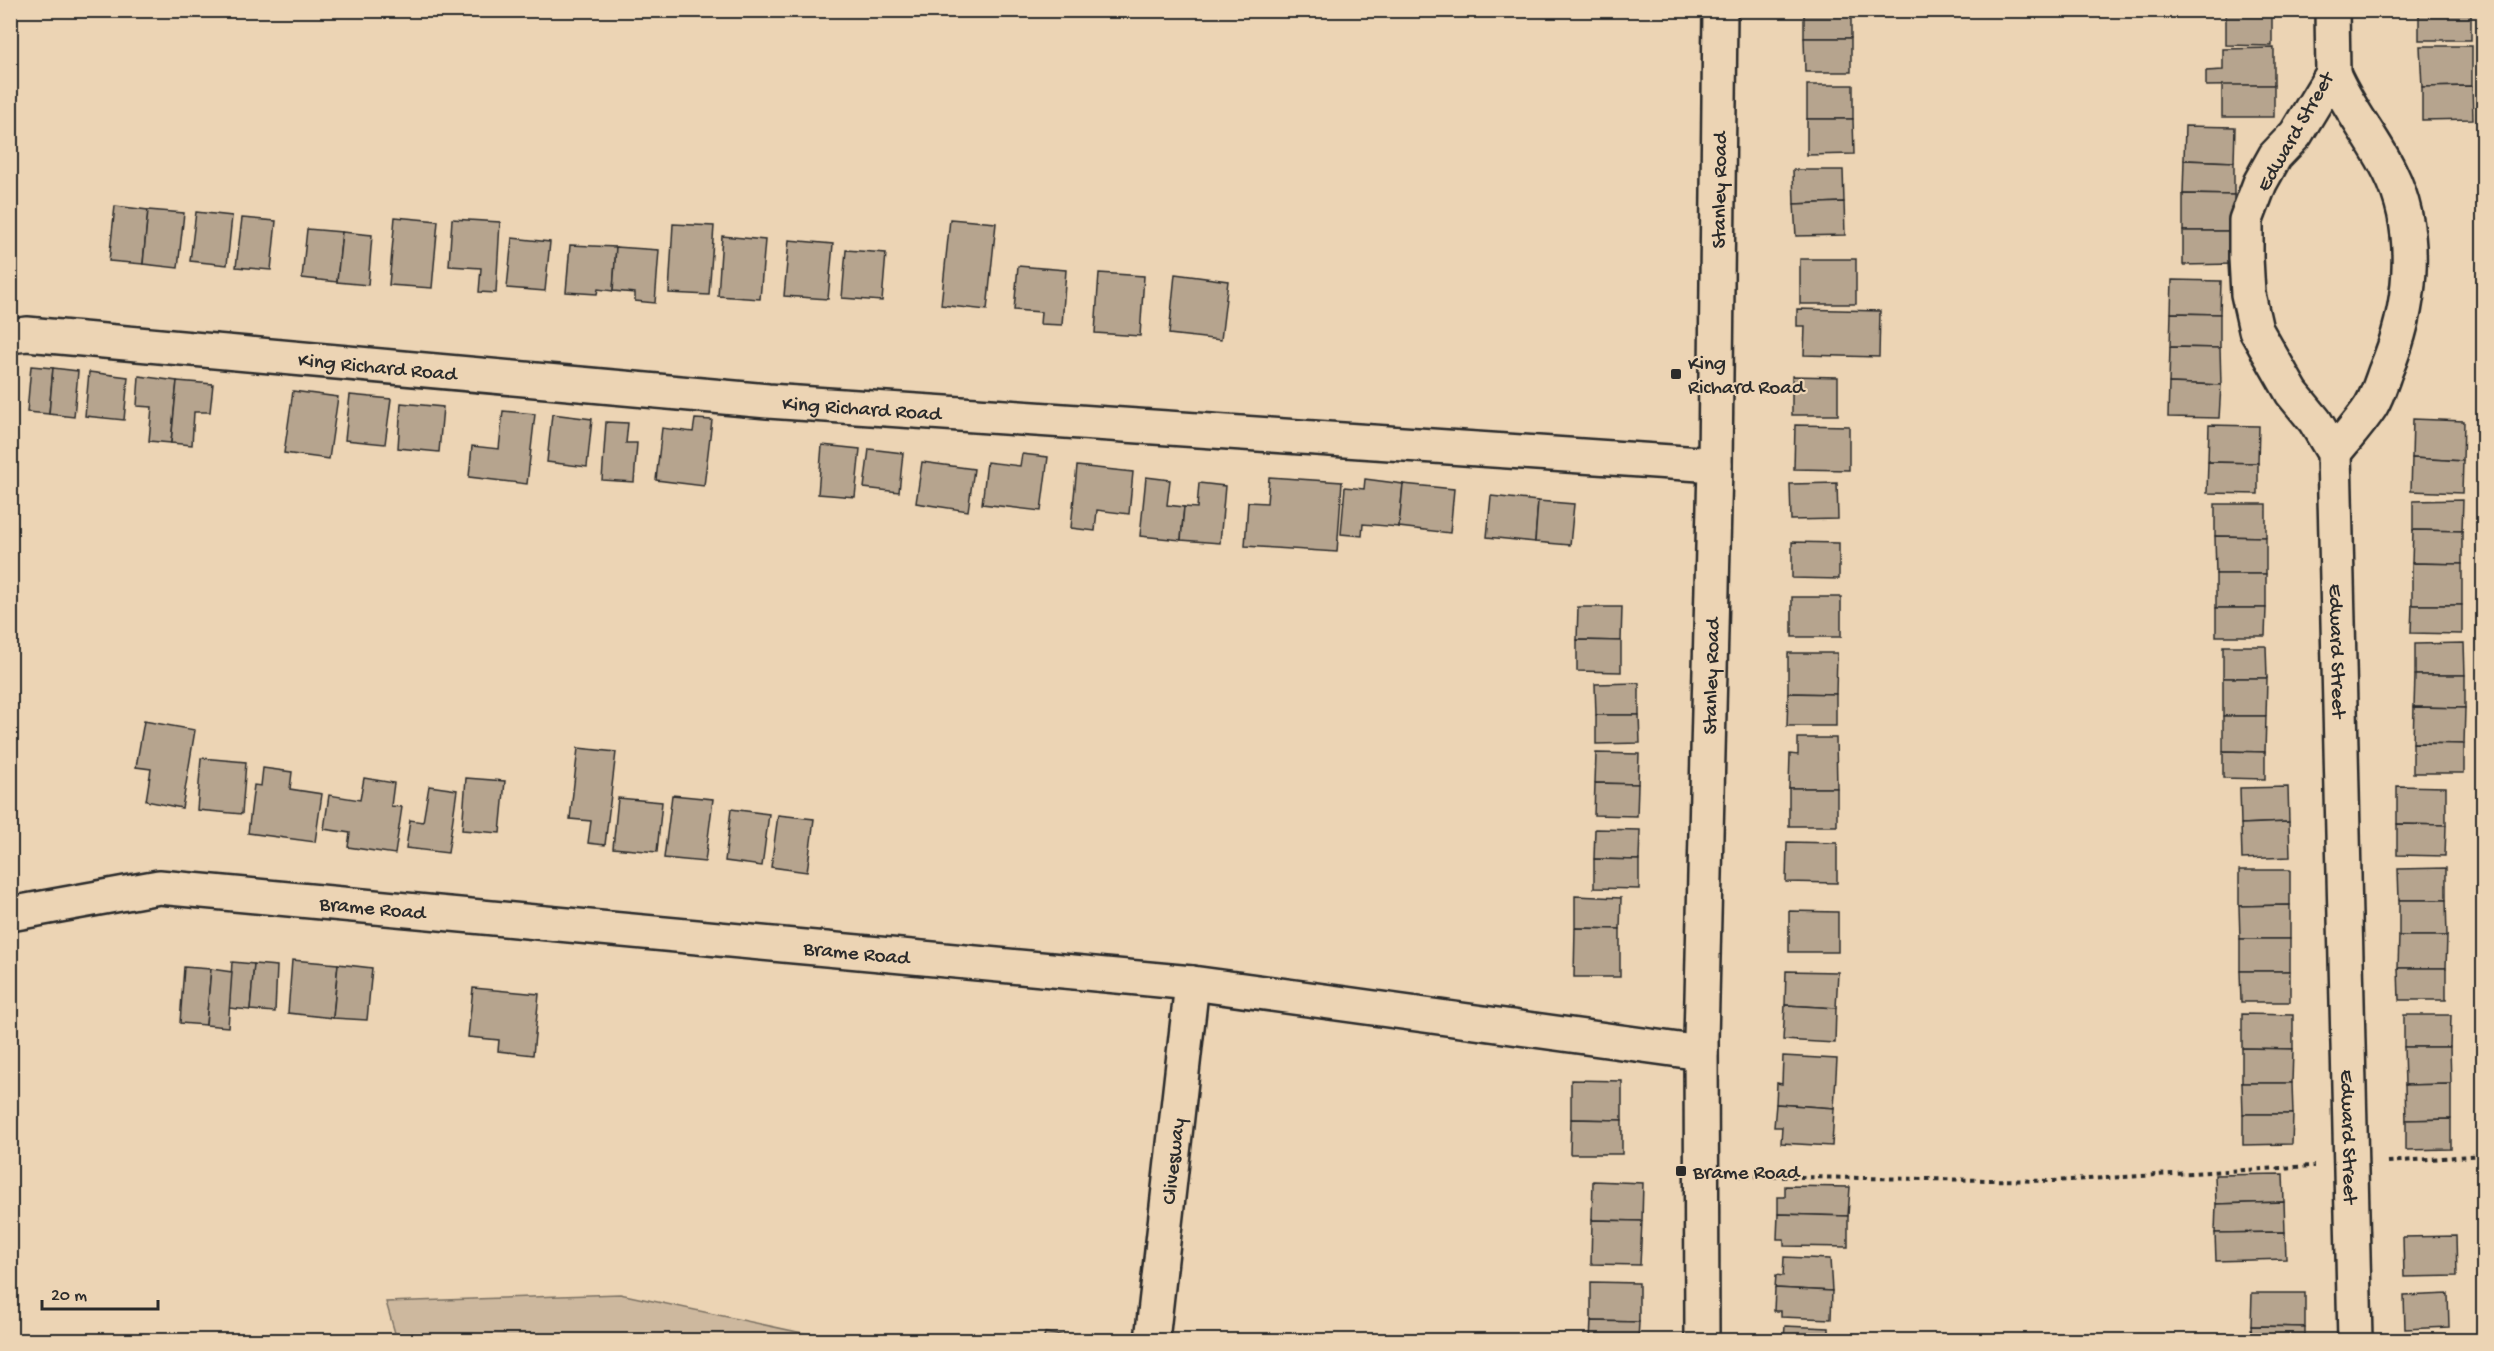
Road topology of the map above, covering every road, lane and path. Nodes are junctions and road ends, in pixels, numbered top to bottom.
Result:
1 (1720, 10) edge
2 (2332, 10) edge
3 (2333, 73) junction
4 (10, 336) edge
5 (2334, 453) junction
6 (1715, 465) junction
7 (10, 914) edge
8 (1192, 983) junction
9 (1701, 1053) junction
10 (2484, 1155) edge
11 (2352, 1164) junction
12 (1701, 1176) junction
13 (1152, 1341) edge
14 (1702, 1341) edge
15 (2355, 1341) edge

1 - 6 street, Stanley Road
2 - 3 street, Edward Street
3 - 5 street
3 - 5 street, Edward Street
4 - 6 street, King Richard Road
5 - 11 street, Edward Street
6 - 9 street, Stanley Road
7 - 8 street, Brame Road
8 - 9 street, Brame Road
8 - 13 street, Clivesway
9 - 12 street, Stanley Road
10 - 11 path
11 - 12 path
11 - 15 street, Edward Street
12 - 14 street, Stanley Road

